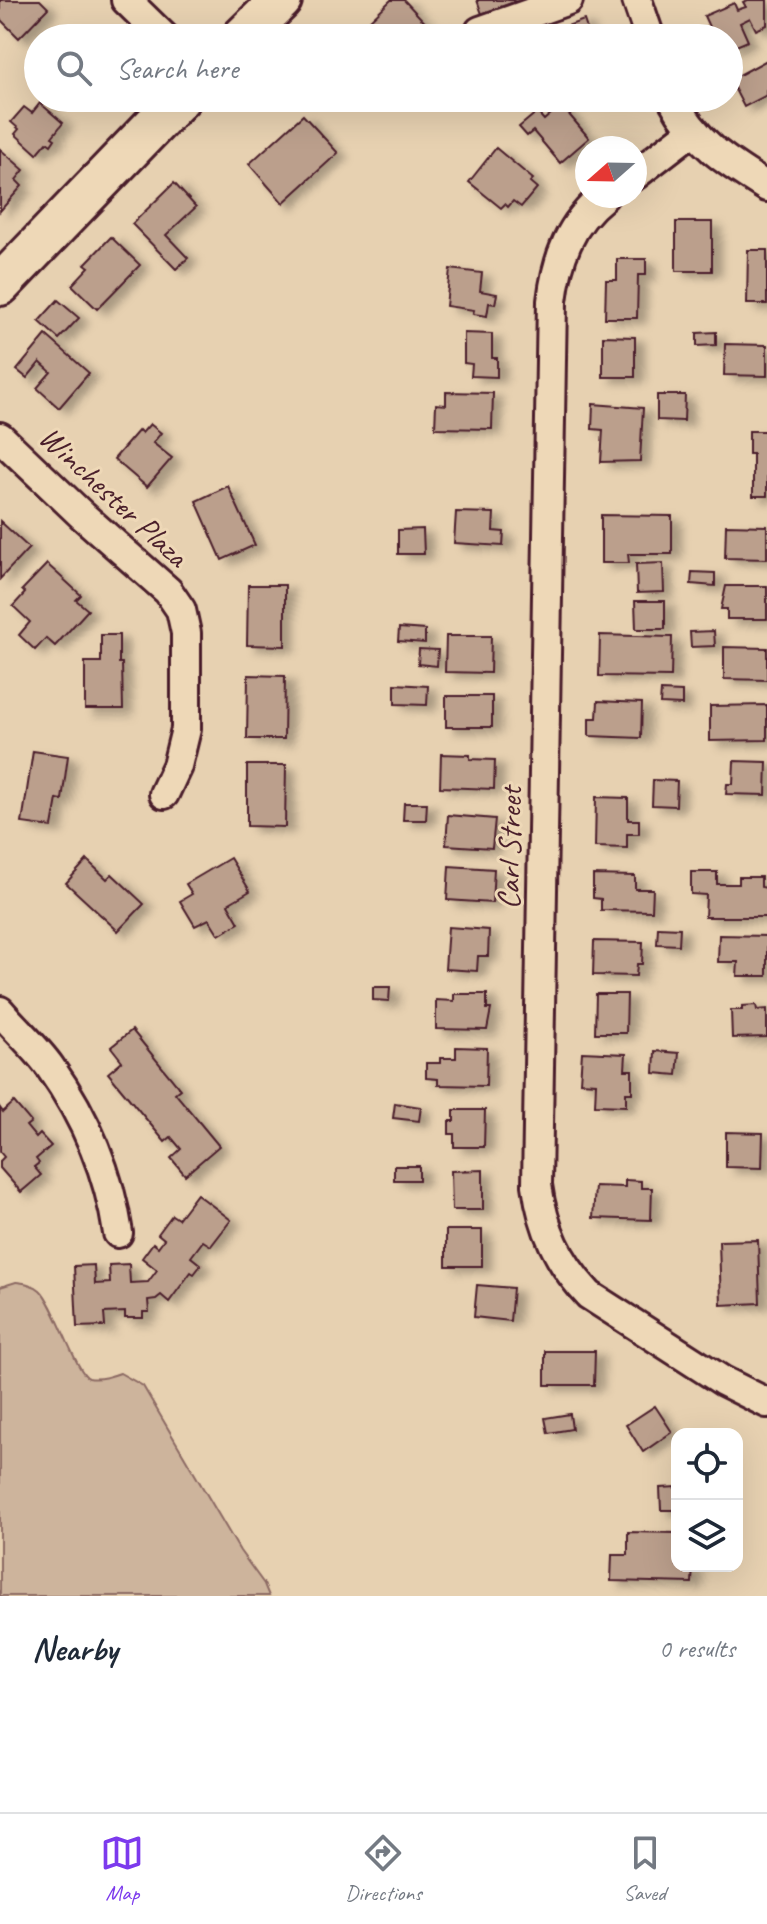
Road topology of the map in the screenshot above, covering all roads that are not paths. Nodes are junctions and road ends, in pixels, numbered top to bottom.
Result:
1 (126, 0) edge
2 (281, 0) edge
3 (568, 0) edge
4 (637, 0) edge
5 (151, 24) edge
6 (256, 24) edge
7 (500, 24) edge
8 (645, 24) edge
9 (167, 112) edge
10 (680, 112) edge
11 (692, 131) junction
12 (647, 166) edge
13 (767, 187) edge
14 (588, 208) edge
15 (0, 285) edge
16 (0, 437) edge
17 (164, 794) dead end
18 (0, 1011) edge
19 (118, 1233) dead end
20 (767, 1403) edge

1 - 5 street
2 - 6 street
3 - 7 street
4 - 8 street
9 - 15 street
10 - 11 street
11 - 12 street
11 - 13 street
14 - 20 street, Carl Street
16 - 17 street, Winchester Plaza
18 - 19 street

